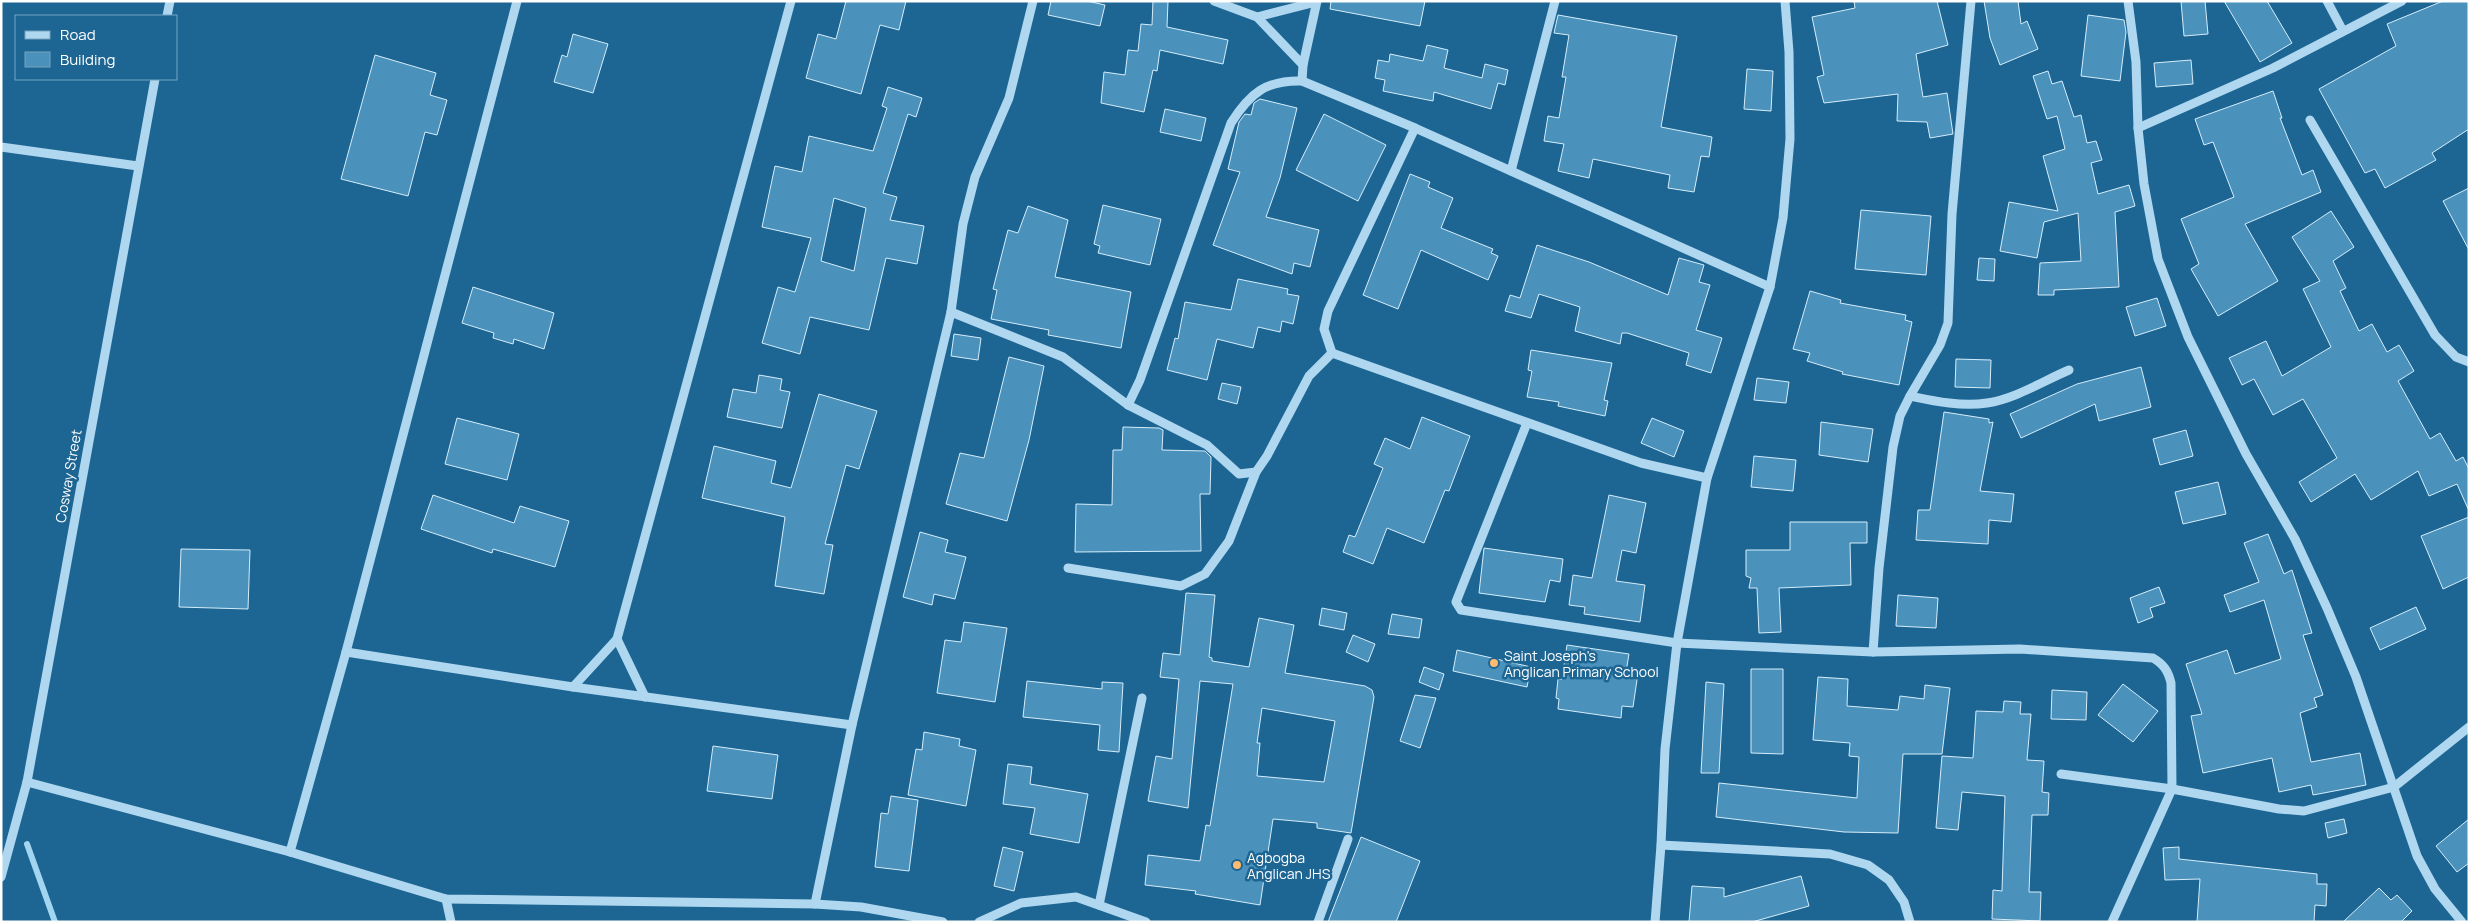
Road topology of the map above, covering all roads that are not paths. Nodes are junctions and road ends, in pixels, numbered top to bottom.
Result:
1 (170, 1) edge
2 (517, 1) edge
3 (791, 1) edge
4 (1033, 1) edge
5 (1214, 1) edge
6 (1316, 1) edge
7 (1554, 1) edge
8 (1785, 1) edge
9 (1971, 1) edge
10 (2128, 1) edge
11 (2327, 1) edge
12 (2402, 1) edge
13 (167, 15) edge
14 (1257, 17) junction
15 (2343, 31) junction
16 (1303, 65) junction
17 (155, 80) edge
18 (1302, 81) junction
19 (2310, 120) dead end
20 (1415, 128) junction
21 (2138, 128) junction
22 (1, 147) edge
23 (138, 166) junction
24 (1511, 171) junction
25 (1770, 287) junction
26 (951, 312) junction
27 (1332, 353) junction
28 (2469, 362) edge
29 (2070, 370) dead end
30 (1910, 396) junction
31 (1128, 406) junction
32 (1527, 423) junction
33 (1256, 472) junction
34 (1707, 478) junction
35 (1068, 568) dead end
36 (616, 639) junction
37 (1677, 643) junction
38 (346, 652) junction
39 (1872, 652) junction
40 (573, 687) junction
41 (645, 697) junction
42 (1142, 698) dead end
43 (852, 726) junction
44 (2469, 726) edge
45 (2061, 774) dead end
46 (27, 782) junction
47 (2394, 787) junction
48 (2172, 789) junction
49 (1348, 839) dead end
50 (1661, 845) junction
51 (290, 852) junction
52 (1, 877) edge
53 (446, 900) junction
54 (815, 904) junction
55 (1099, 905) junction
56 (450, 922) edge
57 (943, 922) edge
58 (979, 922) edge
59 (1146, 922) edge
60 (1318, 922) edge
61 (1655, 922) edge
62 (1910, 922) edge
63 (2112, 922) edge
64 (2462, 922) edge

1 - 13 street
2 - 38 street
3 - 36 street
4 - 26 street
5 - 14 street
6 - 14 street
6 - 16 street
7 - 24 street
8 - 25 street
9 - 30 street
10 - 21 street
11 - 15 street
12 - 15 street
14 - 16 street
15 - 21 street
16 - 18 street
17 - 23 street, Cosway Street
18 - 20 street
18 - 31 street
19 - 28 street
20 - 24 street
20 - 27 street
21 - 47 street
22 - 23 street
23 - 46 street, Cosway Street
24 - 25 street
25 - 34 street
26 - 31 street
26 - 43 street
27 - 32 street
27 - 33 street
29 - 30 street
30 - 39 street
31 - 33 street
32 - 34 street
32 - 37 street
33 - 35 street
34 - 37 street
36 - 40 street
36 - 41 street
37 - 39 street
37 - 50 street
38 - 40 street
38 - 51 street
39 - 48 street
40 - 41 street
41 - 43 street
42 - 55 street
43 - 54 street
44 - 47 street
45 - 48 street
46 - 51 street
46 - 52 street, Cosway Street
47 - 48 street
47 - 64 street
48 - 63 street
49 - 60 street
50 - 61 street
50 - 62 street
51 - 53 street
53 - 54 street
53 - 56 street
54 - 57 street
55 - 58 street
55 - 59 street

